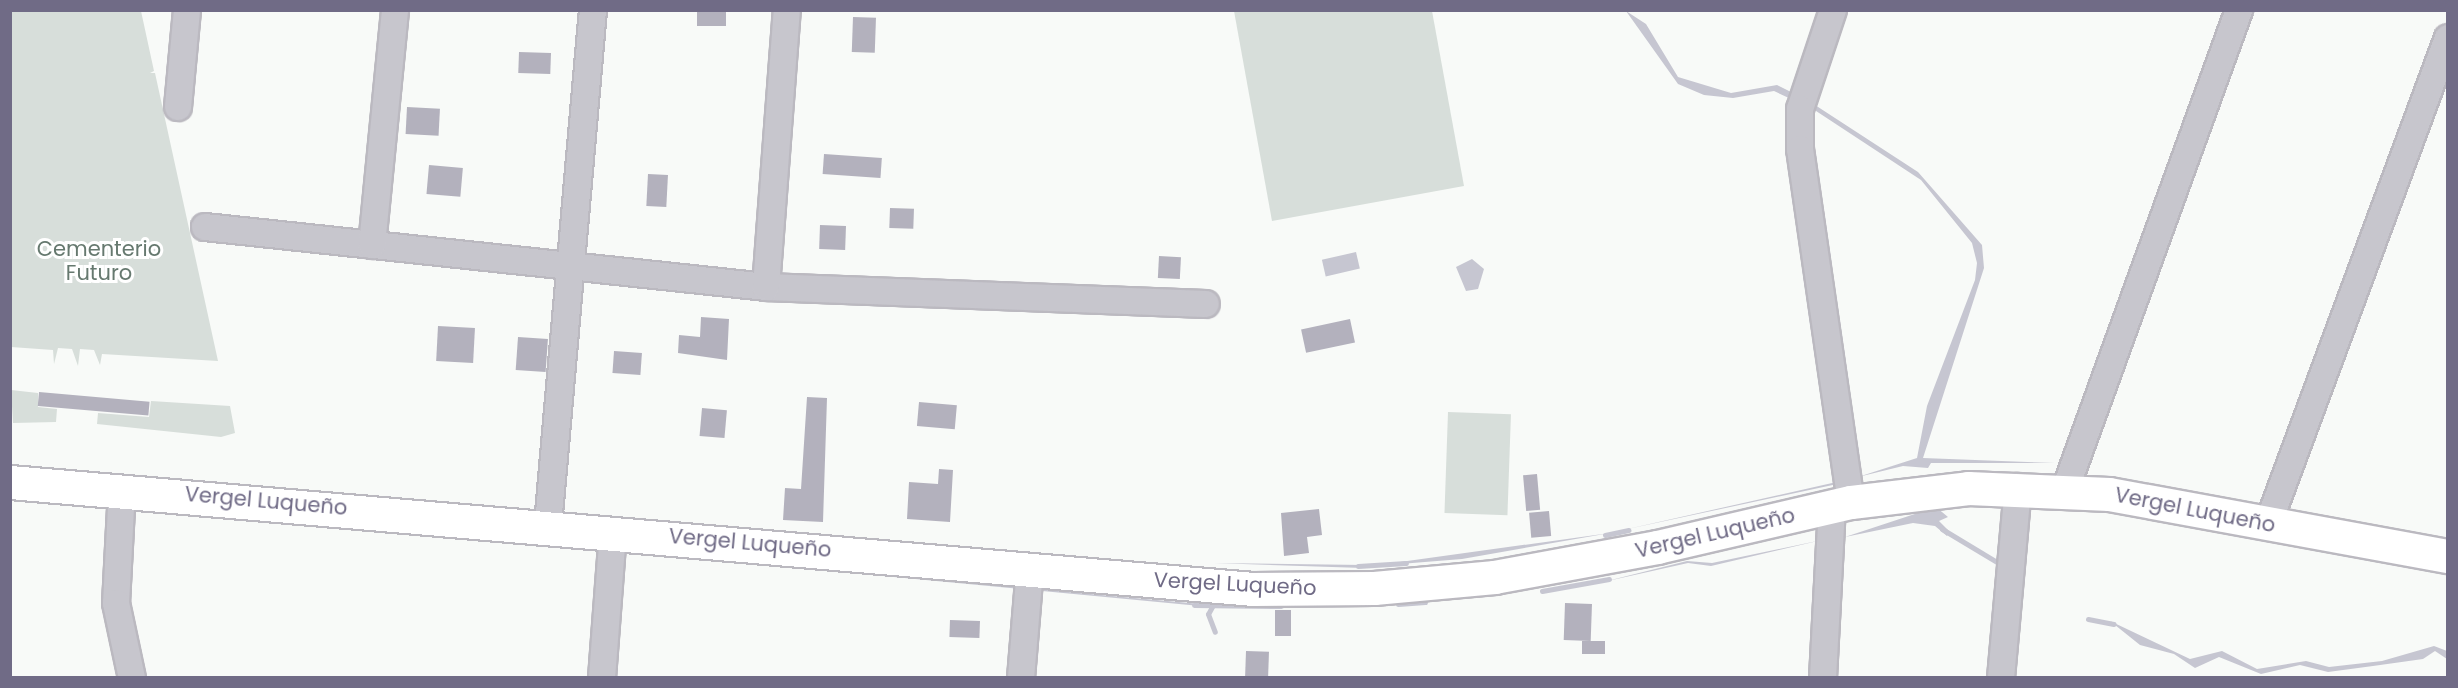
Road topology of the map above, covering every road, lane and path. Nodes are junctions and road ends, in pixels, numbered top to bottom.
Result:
1 (187, 10) edge
2 (395, 10) edge
3 (593, 10) edge
4 (787, 10) edge
5 (1833, 10) edge
6 (2239, 10) edge
7 (2448, 38) edge
8 (178, 107) dead end
9 (205, 227) dead end
10 (372, 245) junction
11 (571, 266) junction
12 (766, 287) junction
13 (1206, 304) dead end
14 (10, 482) edge
15 (2018, 487) junction
16 (122, 489) junction
17 (2065, 490) junction
18 (1841, 504) junction
19 (2268, 524) junction
20 (548, 525) junction
21 (613, 531) junction
22 (2448, 556) edge
23 (1028, 583) junction
24 (132, 678) edge
25 (602, 678) edge
26 (1021, 678) edge
27 (1823, 678) edge
28 (2001, 678) edge

1 - 8 street
2 - 10 street
3 - 11 street
4 - 12 street
5 - 18 street
6 - 17 street
7 - 19 street
9 - 10 street
10 - 11 street
11 - 12 street
11 - 20 street
12 - 13 street
14 - 16 main road, Vergel Luqueño
15 - 17 main road, Vergel Luqueño
15 - 18 main road, Vergel Luqueño
15 - 28 street
16 - 20 main road, Vergel Luqueño
16 - 24 street
17 - 19 main road, Vergel Luqueño
18 - 23 main road, Vergel Luqueño
18 - 27 street
19 - 22 main road, Vergel Luqueño
20 - 21 main road, Vergel Luqueño
21 - 23 main road, Vergel Luqueño
21 - 25 street
23 - 26 street

